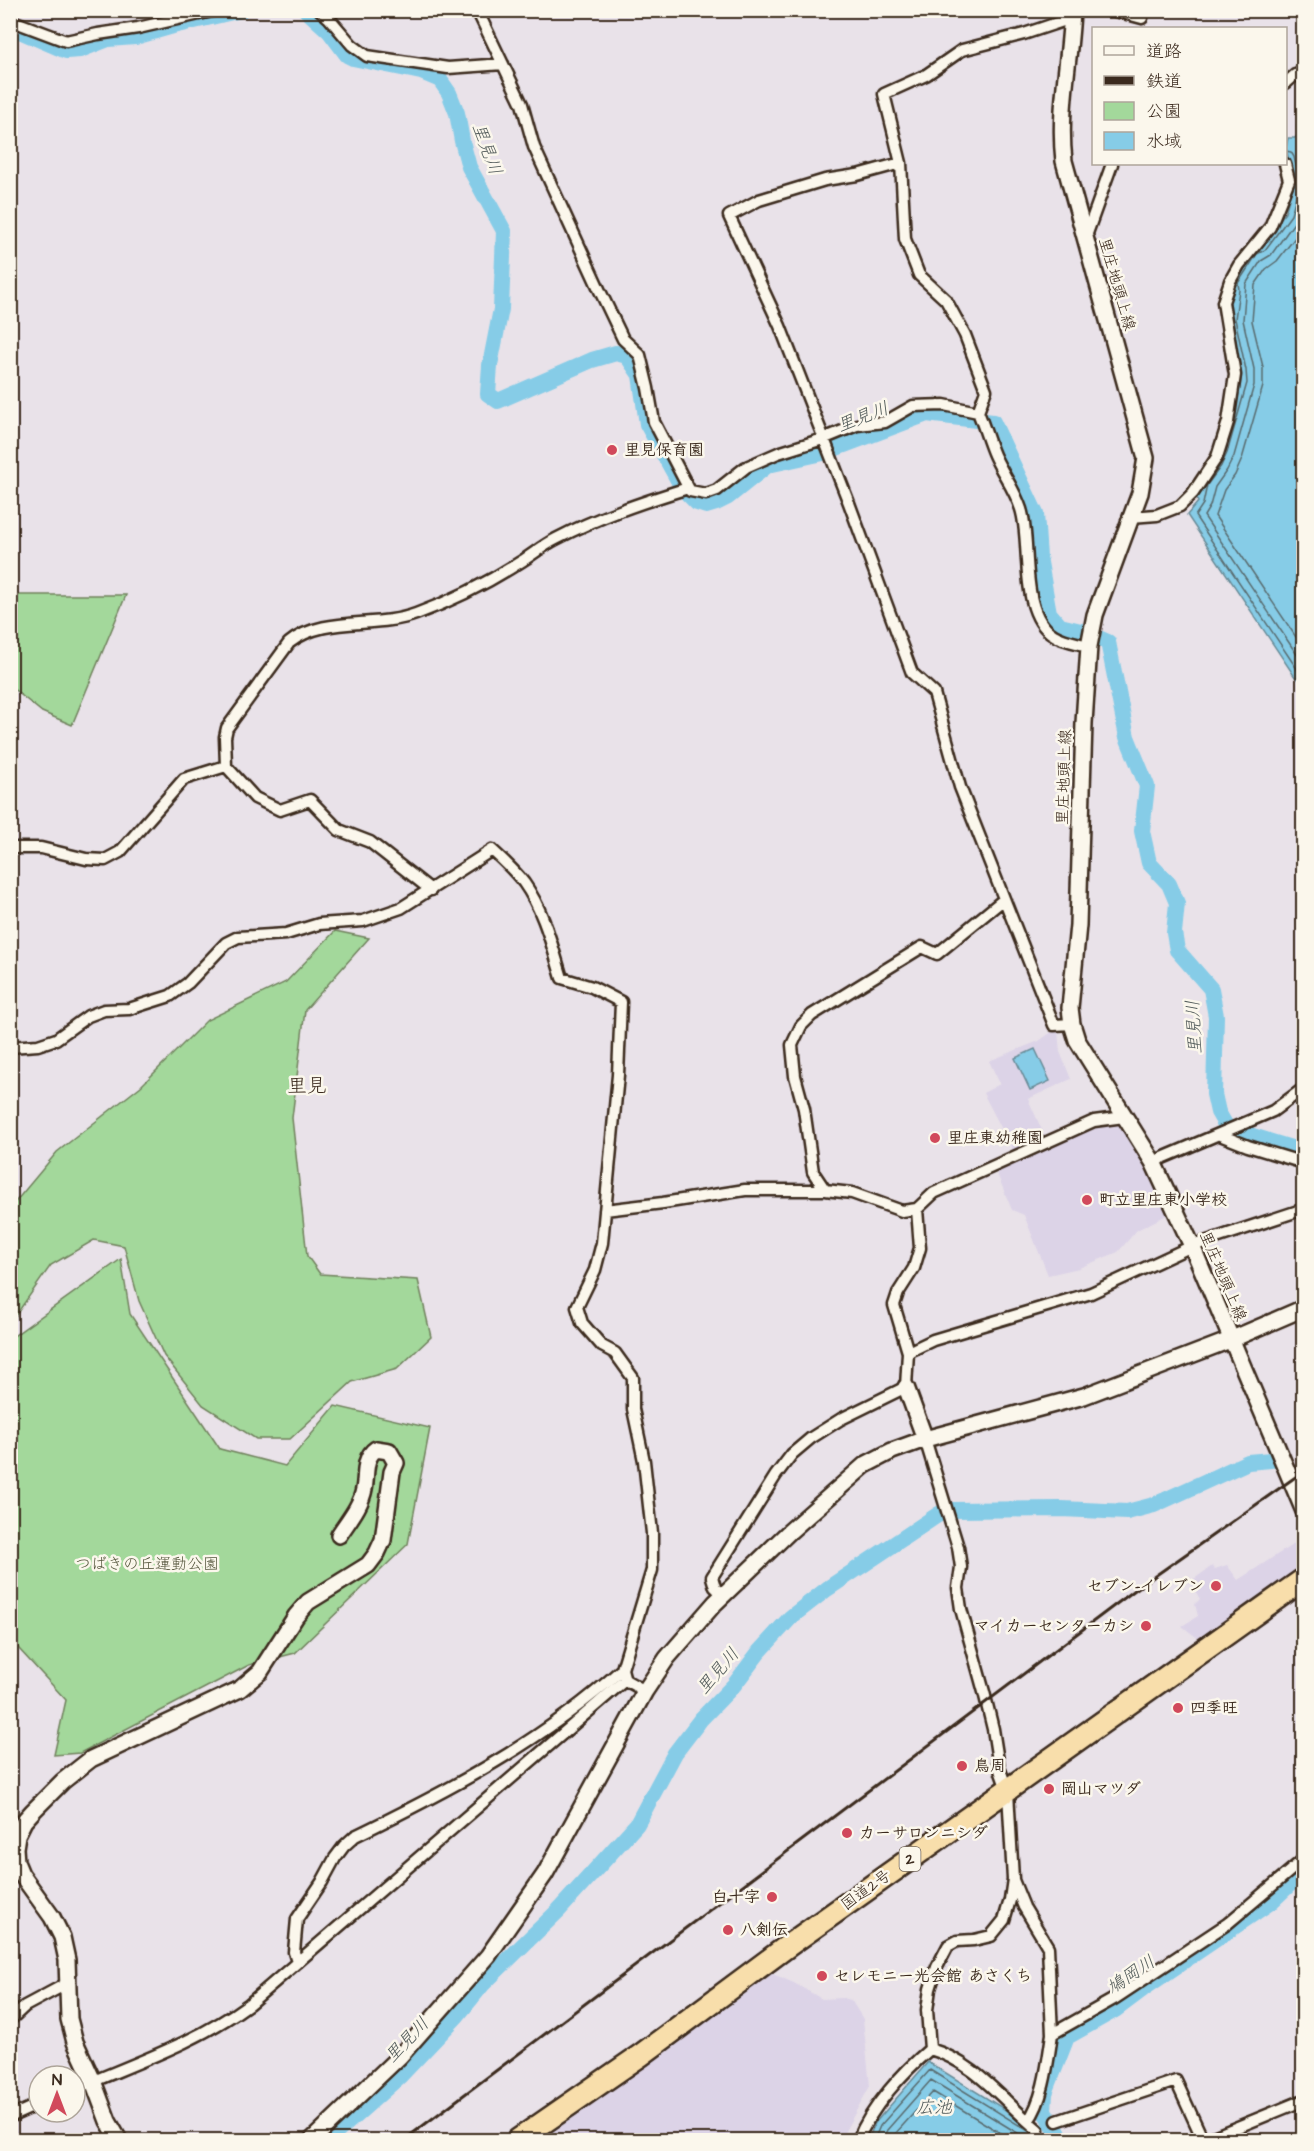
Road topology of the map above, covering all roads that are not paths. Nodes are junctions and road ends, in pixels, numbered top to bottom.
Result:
1 (217, 10) edge
2 (320, 10) edge
3 (477, 10) edge
4 (1112, 10) edge
5 (1072, 14) edge
6 (1142, 19) edge
7 (10, 20) edge
8 (503, 64) junction
9 (1304, 72) edge
10 (1287, 82) edge
11 (901, 164) junction
12 (1112, 165) edge
13 (1285, 165) edge
14 (1085, 239) junction
15 (978, 412) junction
16 (823, 440) junction
17 (688, 488) junction
18 (1131, 517) junction
19 (1090, 638) junction
20 (226, 766) junction
21 (10, 848) edge
22 (430, 890) junction
23 (1003, 900) junction
24 (1072, 1024) junction
25 (10, 1047) edge
26 (1304, 1088) edge
27 (1124, 1117) junction
28 (1222, 1134) junction
29 (1153, 1162) junction
30 (1304, 1163) edge
31 (825, 1190) junction
32 (917, 1209) junction
33 (1304, 1209) edge
34 (605, 1210) junction
35 (1192, 1246) junction
36 (1304, 1308) edge
37 (1230, 1340) junction
38 (908, 1352) junction
39 (906, 1388) junction
40 (925, 1439) junction
41 (1304, 1511) edge
42 (339, 1536) dead end
43 (1304, 1579) edge
44 (723, 1595) junction
45 (623, 1675) junction
46 (645, 1691) junction
47 (1008, 1792) junction
48 (1304, 1859) edge
49 (1013, 1879) junction
50 (297, 1962) junction
51 (66, 1984) junction
52 (10, 2020) edge
53 (1052, 2034) junction
54 (930, 2049) junction
55 (93, 2081) junction
56 (87, 2084) edge
57 (1304, 2100) edge
58 (27, 2109) edge
59 (10, 2116) edge
60 (1028, 2121) junction
61 (1057, 2121) dead end
62 (1038, 2130) dead end
63 (119, 2140) edge
64 (312, 2140) edge
65 (518, 2140) edge
66 (858, 2140) edge
67 (1204, 2140) edge

1 - 7 street
2 - 8 street
3 - 8 street
4 - 6 street
5 - 11 street
5 - 14 street, 里庄地頭上線
8 - 17 street
9 - 10 street
11 - 15 street
11 - 16 street
12 - 14 street
13 - 18 street
14 - 18 street, 里庄地頭上線
15 - 16 street
15 - 19 street
16 - 17 street
16 - 23 street
17 - 20 street
18 - 19 street, 里庄地頭上線
19 - 24 street, 里庄地頭上線
20 - 21 street
20 - 22 street
22 - 25 street
22 - 34 street
23 - 24 street
23 - 31 street
24 - 27 street, 里庄地頭上線
26 - 28 street
27 - 29 street, 里庄地頭上線
27 - 32 street
28 - 29 street
28 - 30 street
29 - 35 street, 里庄地頭上線
31 - 32 street
31 - 34 street
32 - 38 street
33 - 35 street
34 - 45 street
35 - 37 street, 里庄地頭上線
35 - 38 street
36 - 37 street
37 - 40 street
37 - 41 street, 里庄地頭上線
38 - 39 street
39 - 40 street
39 - 44 street
40 - 44 street
40 - 47 street
42 - 51 street
43 - 47 highway, 国道2号 / 2
44 - 46 street
45 - 46 street
45 - 50 street
45 - 50 street
46 - 64 street
47 - 49 street
47 - 65 highway, 国道2号 / 2
48 - 53 street
49 - 53 street
49 - 54 street
50 - 55 street
51 - 52 street
51 - 55 street
53 - 60 street
54 - 60 street
54 - 66 street
55 - 56 street
55 - 63 street
57 - 67 street
58 - 59 street
60 - 62 street
61 - 67 street

